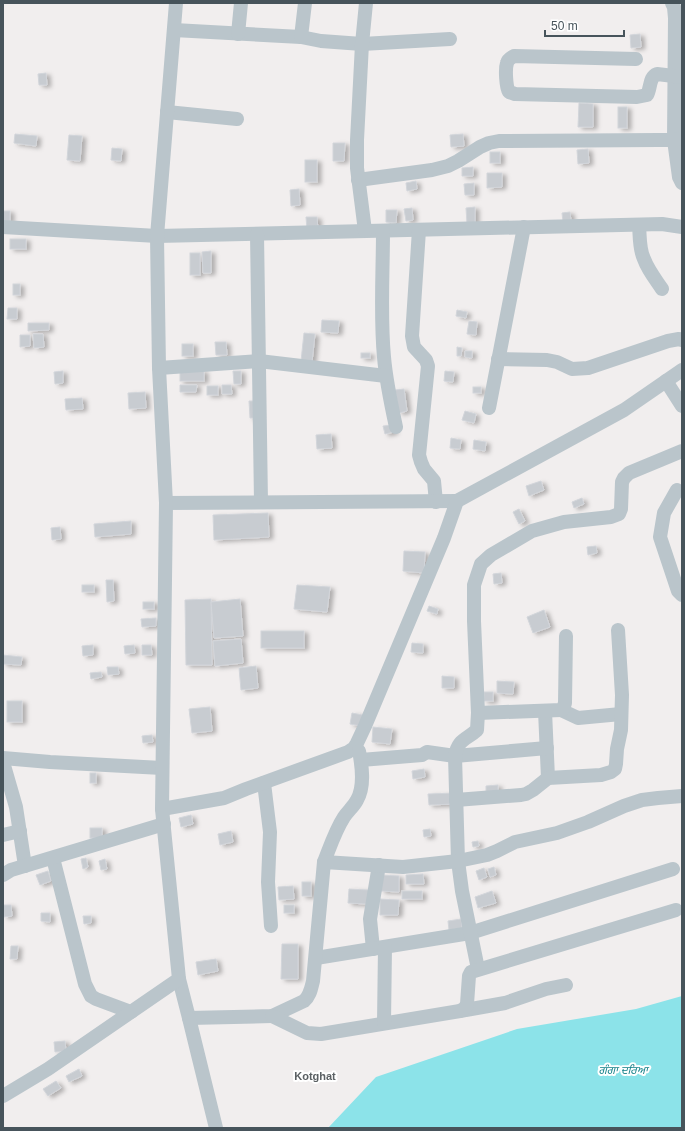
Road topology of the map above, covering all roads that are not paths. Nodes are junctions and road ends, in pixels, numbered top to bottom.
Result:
1 (176, 3) edge
2 (241, 3) edge
3 (305, 3) edge
4 (366, 3) edge
5 (672, 3) edge
6 (174, 30) junction
7 (238, 34) junction
8 (301, 38) junction
9 (450, 39) dead end
10 (362, 44) junction
11 (636, 59) dead end
12 (678, 76) edge
13 (167, 112) junction
14 (237, 119) dead end
15 (678, 139) edge
16 (358, 180) junction
17 (682, 183) edge
18 (639, 225) junction
19 (3, 227) edge
20 (524, 227) junction
21 (682, 227) edge
22 (419, 230) junction
23 (365, 231) junction
24 (383, 231) junction
25 (258, 234) junction
26 (157, 236) junction
27 (662, 289) dead end
28 (682, 340) edge
29 (498, 359) junction
30 (259, 362) junction
31 (159, 368) junction
32 (682, 370) edge
33 (386, 376) junction
34 (666, 382) junction
35 (682, 406) edge
36 (489, 408) dead end
37 (396, 427) dead end
38 (682, 451) edge
39 (677, 490) dead end
40 (458, 501) junction
41 (166, 502) junction
42 (261, 502) junction
43 (436, 502) junction
44 (682, 595) edge
45 (618, 630) dead end
46 (566, 636) dead end
47 (561, 710) junction
48 (545, 711) junction
49 (478, 713) junction
50 (621, 714) junction
51 (357, 743) junction
52 (547, 748) junction
53 (455, 756) junction
54 (3, 758) edge
55 (361, 760) junction
56 (3, 762) edge
57 (162, 768) junction
58 (548, 778) junction
59 (264, 783) junction
60 (682, 796) edge
61 (456, 800) junction
62 (162, 808) junction
63 (164, 824) junction
64 (20, 831) junction
65 (3, 835) edge
66 (53, 858) junction
67 (458, 860) junction
68 (324, 862) junction
69 (379, 865) junction
70 (25, 866) junction
71 (672, 869) dead end
72 (3, 875) edge
73 (676, 910) dead end
74 (271, 926) dead end
75 (470, 933) junction
76 (379, 948) junction
77 (316, 958) junction
78 (478, 969) junction
79 (179, 979) junction
80 (566, 985) dead end
81 (460, 1011) junction
82 (131, 1012) junction
83 (272, 1016) junction
84 (189, 1018) junction
85 (384, 1023) junction
86 (3, 1096) edge
87 (216, 1128) edge

1 - 6 street
2 - 7 street
3 - 8 street
4 - 10 street
5 - 12 street
6 - 7 street
6 - 13 street
7 - 8 street
8 - 10 street
9 - 10 street
10 - 16 street
11 - 12 street
12 - 15 street
13 - 14 street
13 - 26 street
15 - 16 street
15 - 17 street
16 - 23 street
18 - 20 street
18 - 21 street
18 - 27 street
19 - 26 street
20 - 22 street
20 - 29 street
22 - 24 street
22 - 43 street
23 - 24 street
23 - 25 street
24 - 33 street
25 - 26 street
25 - 30 street
26 - 31 street
28 - 29 street
29 - 36 street
30 - 31 street
30 - 33 street
30 - 42 street
31 - 41 street
32 - 34 street
33 - 37 street
34 - 35 street
34 - 40 street
38 - 49 street
39 - 44 street
40 - 43 street
40 - 51 street
41 - 42 street
41 - 57 street
42 - 43 street
45 - 50 street
46 - 47 street
47 - 48 street
47 - 50 street
48 - 49 street
48 - 52 street
49 - 53 street
50 - 58 street
51 - 55 street
51 - 59 street
52 - 53 street
52 - 58 street
53 - 55 street
53 - 61 street
54 - 57 street
55 - 68 street
56 - 64 street
57 - 62 street
58 - 61 street
59 - 62 street
59 - 74 street
60 - 67 street
61 - 67 street
62 - 63 street
63 - 66 street
63 - 79 street
64 - 65 street
64 - 70 street
66 - 70 street
66 - 82 street
67 - 69 street
67 - 75 street
68 - 69 street
68 - 77 street
69 - 76 street
70 - 72 street
71 - 75 street
73 - 78 street
75 - 76 street
75 - 78 street
76 - 77 street
76 - 85 street
77 - 83 street
78 - 81 street
79 - 82 street
79 - 84 street
80 - 81 street
81 - 85 street
82 - 86 street
83 - 84 street
83 - 85 street
84 - 87 street

